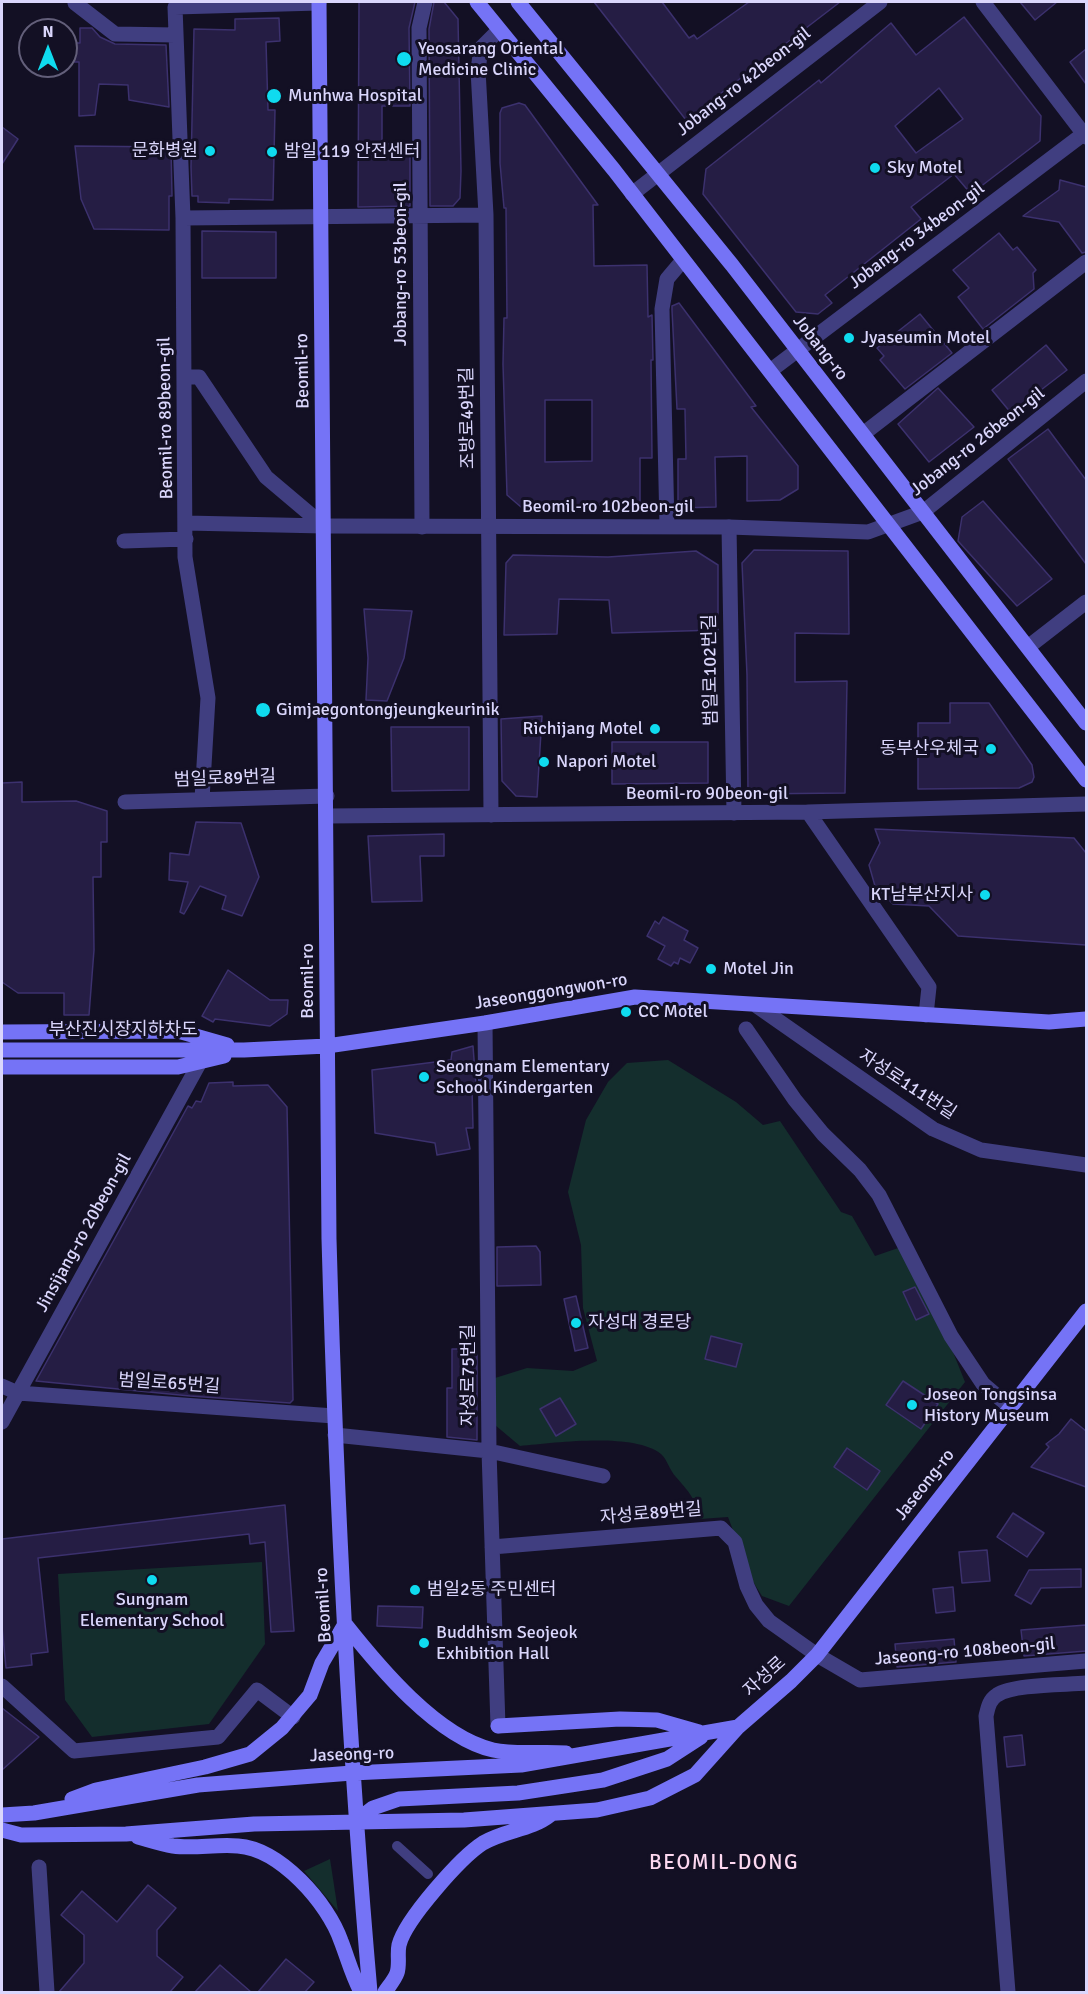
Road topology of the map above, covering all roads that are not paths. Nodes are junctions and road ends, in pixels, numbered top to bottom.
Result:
1 (319, 2) edge
2 (425, 2) edge
3 (477, 2) edge
4 (518, 2) edge
5 (880, 2) edge
6 (983, 2) edge
7 (75, 3) edge
8 (499, 30) junction
9 (175, 35) junction
10 (1086, 134) edge
11 (656, 174) junction
12 (632, 194) junction
13 (486, 215) junction
14 (321, 216) junction
15 (420, 216) junction
16 (183, 218) junction
17 (683, 260) junction
18 (1086, 262) edge
19 (798, 352) junction
20 (770, 371) junction
21 (185, 377) junction
22 (1086, 381) edge
23 (863, 434) junction
24 (923, 512) junction
25 (186, 523) junction
26 (890, 525) junction
27 (324, 526) junction
28 (422, 526) junction
29 (489, 526) junction
30 (667, 526) junction
31 (729, 527) junction
32 (186, 539) junction
33 (124, 541) dead end
34 (1086, 602) edge
35 (1028, 647) junction
36 (1086, 723) edge
37 (1086, 780) edge
38 (327, 796) junction
39 (202, 799) junction
40 (125, 802) dead end
41 (1086, 804) edge
42 (808, 812) junction
43 (734, 813) junction
44 (491, 815) junction
45 (327, 816) junction
46 (757, 1006) junction
47 (926, 1015) junction
48 (1086, 1020) edge
49 (1049, 1022) junction
50 (484, 1023) junction
51 (746, 1029) dead end
52 (1086, 1029) edge
53 (2, 1032) edge
54 (327, 1046) junction
55 (2, 1050) edge
56 (244, 1050) junction
57 (200, 1062) junction
58 (2, 1067) edge
59 (1086, 1166) edge
60 (1086, 1311) edge
61 (2, 1386) edge
62 (18, 1393) junction
63 (1010, 1407) junction
64 (334, 1416) junction
65 (2, 1422) edge
66 (335, 1435) junction
67 (489, 1452) junction
68 (603, 1476) dead end
69 (492, 1547) junction
70 (345, 1624) junction
71 (817, 1655) junction
72 (1086, 1661) edge
73 (1086, 1683) edge
74 (2, 1686) edge
75 (293, 1717) junction
76 (498, 1726) joint
77 (738, 1727) junction
78 (705, 1734) junction
79 (586, 1755) junction
80 (352, 1773) junction
81 (34, 1813) junction
82 (553, 1813) junction
83 (2, 1815) edge
84 (355, 1822) junction
85 (2, 1830) edge
86 (126, 1834) junction
87 (397, 1846) dead end
88 (39, 1867) dead end
89 (428, 1874) dead end
90 (47, 1992) edge
91 (361, 1992) edge
92 (370, 1992) edge
93 (385, 1992) edge
94 (1008, 1992) edge

1 - 9 street, Beomil-ro 89beon-gil
1 - 14 main road, Beomil-ro
2 - 15 street, Jobang-ro 53beon-gil
3 - 8 main road
4 - 11 main road, Jobang-ro
5 - 11 street, Jobang-ro 42beon-gil
6 - 10 street
7 - 9 street
8 - 12 main road
8 - 13 street, 조방로49번길
9 - 16 street, Beomil-ro 89beon-gil
10 - 19 street, Jobang-ro 34beon-gil
11 - 12 street, Jobang-ro 42beon-gil
11 - 19 main road, Jobang-ro
12 - 17 main road
13 - 15 street
13 - 29 street, 조방로49번길
14 - 15 street
14 - 16 street
14 - 27 main road, Beomil-ro
15 - 28 street, Jobang-ro 53beon-gil
16 - 21 street, Beomil-ro 89beon-gil
17 - 20 main road
17 - 30 street
18 - 23 street
19 - 20 street, Jobang-ro 34beon-gil
19 - 23 main road, Jobang-ro
20 - 26 main road
21 - 25 street, Beomil-ro 89beon-gil
21 - 27 street
22 - 24 street, Jobang-ro 26beon-gil
23 - 24 main road, Jobang-ro
24 - 26 street, Jobang-ro 26beon-gil
24 - 35 main road, Jobang-ro
25 - 27 street, Beomil-ro 102beon-gil
25 - 32 street, Beomil-ro 89beon-gil
26 - 31 street, Beomil-ro 102beon-gil
26 - 37 main road
27 - 28 street, Beomil-ro 102beon-gil
27 - 38 main road, Beomil-ro
28 - 29 street, Beomil-ro 102beon-gil
29 - 30 street, Beomil-ro 102beon-gil
29 - 44 street, 조방로49번길
30 - 31 street, Beomil-ro 102beon-gil
31 - 43 street, 범일로102번길
32 - 33 street
32 - 39 street, Beomil-ro 89beon-gil
34 - 35 street
35 - 36 main road, Jobang-ro
38 - 39 street, 범일로89번길
38 - 45 main road, Beomil-ro
39 - 40 street, 범일로89번길
41 - 42 street, Beomil-ro 90beon-gil
42 - 43 street, Beomil-ro 90beon-gil
42 - 47 street
43 - 44 street, Beomil-ro 90beon-gil
44 - 45 street, Beomil-ro 90beon-gil
45 - 54 main road, Beomil-ro
46 - 47 main road, Jaseonggongwon-ro
46 - 50 main road, Jaseonggongwon-ro
46 - 59 street, 자성로111번길
47 - 49 main road, Jaseonggongwon-ro
48 - 49 main road, Jaseonggongwon-ro
49 - 52 main road, Jaseonggongwon-ro
50 - 54 main road, Jaseonggongwon-ro
50 - 67 street, 자성로75번길
51 - 63 street
53 - 56 main road
54 - 56 main road, Jaseonggongwon-ro
54 - 64 main road, Beomil-ro
55 - 56 main road, 부산진시장지하차도
56 - 57 main road
57 - 58 main road
57 - 62 street, Jinsijang-ro 20beon-gil
60 - 63 main road, Jaseong-ro
61 - 62 street, 범일로65번길
62 - 64 street, 범일로65번길
62 - 65 street, Jinsijang-ro 20beon-gil
63 - 71 main road, Jaseong-ro
64 - 66 main road, Beomil-ro
66 - 67 street
66 - 70 main road, Beomil-ro
67 - 68 street
67 - 69 street, 자성로75번길
69 - 71 street, 자성로89번길
69 - 76 street, 자성로75번길
70 - 75 main road
70 - 79 main road
70 - 80 main road, Beomil-ro
71 - 72 street, Jaseong-ro 108beon-gil
71 - 77 main road, 자성로
73 - 94 street
74 - 75 street
75 - 81 main road
76 - 78 main road
77 - 78 main road, Jaseong-ro
77 - 82 main road
78 - 79 main road, Jaseong-ro
78 - 84 main road, Jaseong-ro
79 - 80 main road, Jaseong-ro
80 - 81 main road, Jaseong-ro
80 - 84 main road, Beomil-ro
81 - 83 main road, Jaseong-ro
82 - 84 main road
82 - 93 main road
84 - 86 main road
84 - 92 main road, Beomil-ro
85 - 86 main road
86 - 91 main road
87 - 89 street
88 - 90 street

